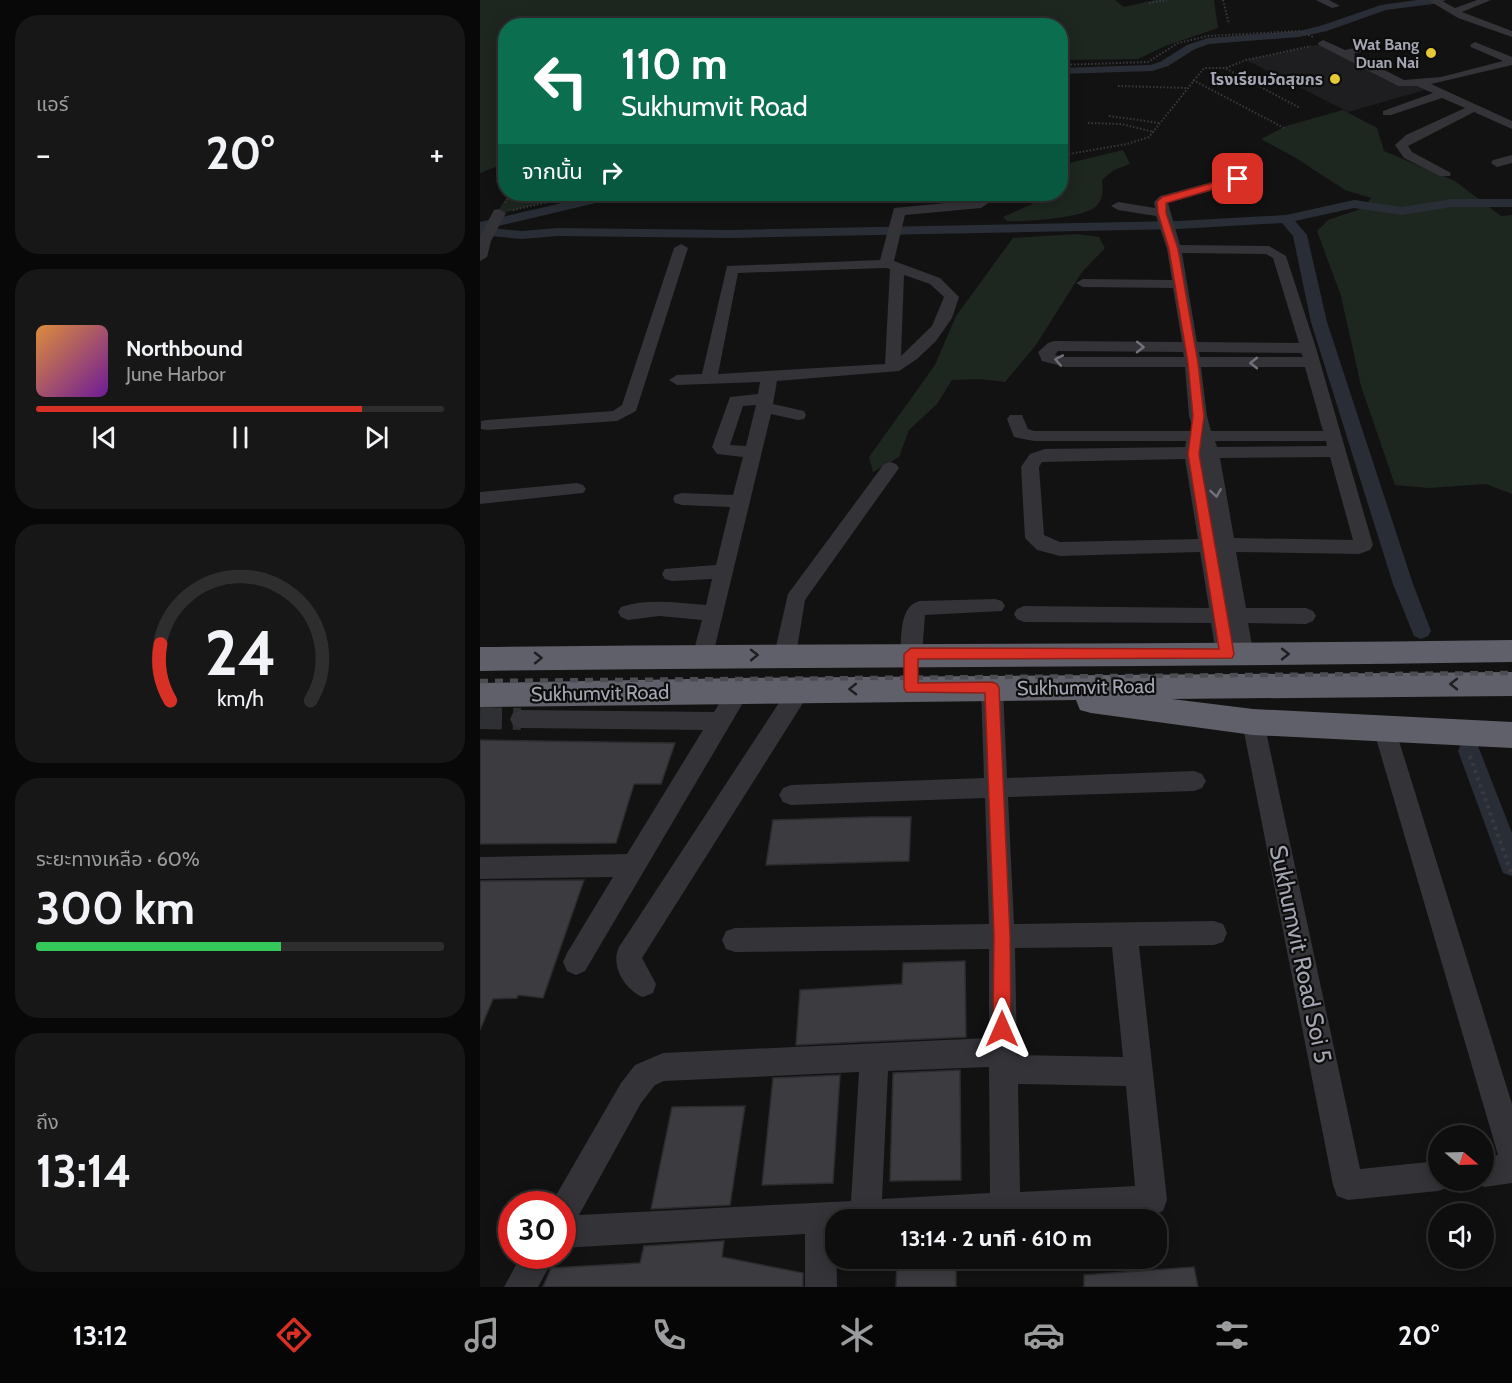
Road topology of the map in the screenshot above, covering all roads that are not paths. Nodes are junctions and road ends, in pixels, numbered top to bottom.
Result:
1 (1321, 0) edge
2 (1433, 0) edge
3 (1486, 0) edge
4 (1335, 6) dead end
5 (1451, 11) junction
6 (1512, 34) edge
7 (1318, 40) road end
8 (1475, 45) dead end
9 (1370, 46) dead end
10 (1343, 54) junction
11 (1512, 61) edge
12 (1376, 83) dead end
13 (1419, 83) junction
14 (1402, 84) junction
15 (1442, 94) junction
16 (1474, 108) junction
17 (1387, 113) dead end
18 (1512, 126) edge
19 (1512, 159) edge
20 (1497, 163) dead end
21 (1445, 173) dead end
22 (1238, 179) dead end
23 (900, 201) edge
24 (985, 201) edge
25 (1118, 206) dead end
26 (899, 211) junction
27 (498, 214) road end
28 (1164, 220) junction
29 (681, 248) dead end
30 (1174, 249) junction
31 (480, 257) edge
32 (892, 267) junction
33 (1083, 283) dead end
34 (1179, 284) junction
35 (1191, 355) junction
36 (1310, 355) junction
37 (893, 368) junction
38 (769, 377) junction
39 (677, 380) dead end
40 (709, 380) junction
41 (764, 403) junction
42 (798, 415) dead end
43 (1016, 419) dead end
44 (483, 425) edge
45 (480, 442) edge
46 (1335, 443) junction
47 (1201, 445) junction
48 (753, 452) junction
49 (890, 468) dead end
50 (577, 489) dead end
51 (480, 498) edge
52 (682, 499) dead end
53 (741, 501) junction
54 (1216, 545) junction
55 (724, 572) junction
56 (672, 574) dead end
57 (995, 606) dead end
58 (628, 612) dead end
59 (714, 613) junction
60 (1024, 614) dead end
61 (1228, 615) junction
62 (1306, 616) dead end
63 (1512, 651) edge
64 (911, 654) junction
65 (1235, 654) junction
66 (785, 655) junction
67 (703, 657) junction
68 (480, 659) edge
69 (1512, 684) edge
70 (911, 688) junction
71 (1006, 688) junction
72 (800, 689) junction
73 (739, 690) junction
74 (480, 696) edge
75 (1512, 717) edge
76 (521, 719) tunnel mouth
77 (720, 721) junction
78 (1253, 722) junction
79 (1384, 728) junction
80 (1512, 735) edge
81 (1194, 781) dead end
82 (995, 788) junction
83 (791, 795) dead end
84 (633, 865) junction
85 (480, 868) edge
86 (1124, 933) junction
87 (1214, 933) dead end
88 (1002, 935) junction
89 (735, 940) dead end
90 (576, 962) dead end
91 (643, 984) dead end
92 (874, 1058) junction
93 (1002, 1061) junction
94 (1139, 1072) junction
95 (1512, 1152) edge
96 (1512, 1168) edge
97 (1494, 1171) edge
98 (1428, 1177) edge
99 (576, 1191) edge
100 (1005, 1207) junction
101 (866, 1209) edge
102 (965, 1209) edge
103 (820, 1217) junction
104 (825, 1217) edge
105 (576, 1231) edge
106 (531, 1269) edge
107 (520, 1287) edge
108 (821, 1287) edge

1 - 4 street
2 - 5 street
3 - 5 street
5 - 6 street
7 - 10 street
8 - 11 street
9 - 10 street
10 - 14 street
11 - 13 street
12 - 14 street
13 - 14 street
13 - 15 street
15 - 16 street
15 - 17 street
16 - 18 street
16 - 21 street
19 - 20 street
22 - 28 street
23 - 26 street
24 - 26 street
25 - 28 street
26 - 32 street
27 - 31 street
28 - 30 street
29 - 44 street
30 - 34 street
30 - 36 street
32 - 37 street
32 - 37 street
32 - 40 street
33 - 34 street
34 - 35 street
35 -> 35 street
35 - 36 street
35 - 47 street
36 - 46 street
37 - 38 street
38 - 40 street
38 - 41 street
39 - 40 street
41 - 42 street
41 - 48 street
41 - 48 street
43 - 47 street
44 - 45 street
46 - 47 street
46 - 54 street
47 - 54 street
47 - 54 street
48 - 53 street
49 - 66 street
50 - 51 street
52 - 53 street
53 - 55 street
54 - 61 street
55 - 56 street
55 - 59 street
57 - 64 street
58 - 59 street
59 - 67 street
60 - 61 street
61 - 62 street
61 - 65 street
65 -> 63 highway, Sukhumvit Road
64 - 65 highway, Sukhumvit Road
64 - 66 highway, Sukhumvit Road
64 - 70 highway
67 -> 66 highway, Sukhumvit Road
68 -> 67 highway, Sukhumvit Road
69 -> 71 highway, Sukhumvit Road
70 - 71 highway, Sukhumvit Road
70 -> 72 highway, Sukhumvit Road
71 - 75 highway
71 - 78 highway
71 - 82 street
72 - 73 highway, Sukhumvit Road
72 - 91 street
73 - 74 highway, Sukhumvit Road
73 - 77 street
76 - 77 street
77 - 84 street
78 - 79 highway
78 - 98 street, Sukhumvit Road Soi 5
79 - 80 highway
79 - 95 street
81 - 82 street
82 - 83 street
82 - 88 street
84 - 85 street
84 - 90 street
86 - 87 street
86 - 88 street
86 - 94 street
88 - 89 street
88 - 93 street
92 - 93 street
92 - 99 street
92 - 101 street
93 - 94 street
93 - 100 street
94 - 100 street
96 - 97 street
100 - 102 street
103 - 104 street
103 - 105 street
103 - 108 street
106 - 107 street

